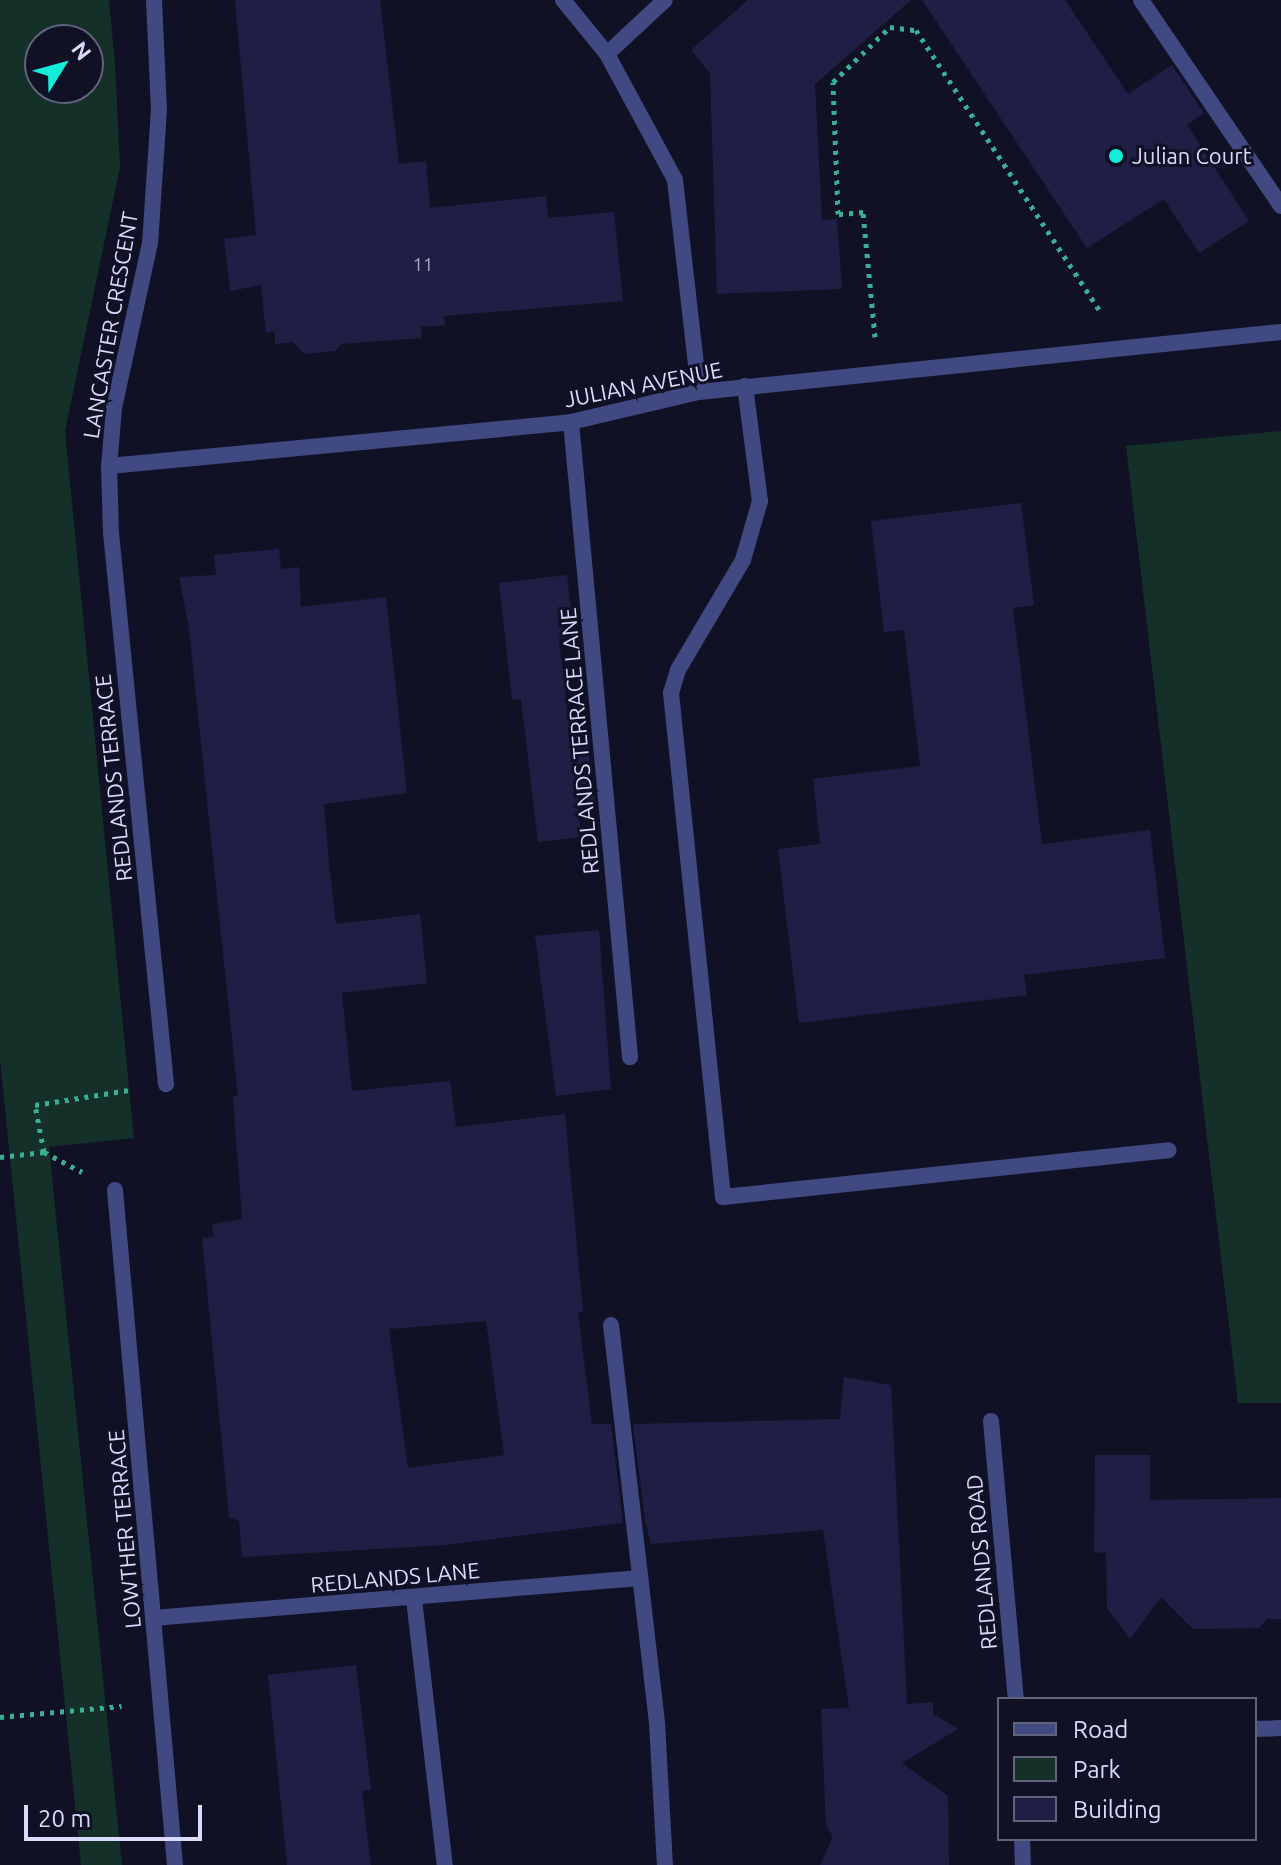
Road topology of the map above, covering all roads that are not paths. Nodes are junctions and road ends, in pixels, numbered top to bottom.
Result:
1 (154, 0) edge
2 (563, 0) edge
3 (665, 0) edge
4 (1141, 0) edge
5 (607, 54) junction
6 (1281, 206) edge
7 (1281, 332) edge
8 (745, 386) junction
9 (699, 392) junction
10 (571, 422) junction
11 (109, 466) junction
12 (630, 1057) dead end
13 (166, 1084) road end
14 (1169, 1150) dead end
15 (115, 1190) dead end
16 (611, 1325) dead end
17 (991, 1421) dead end
18 (640, 1578) junction
19 (414, 1599) junction
20 (153, 1618) junction
21 (1016, 1697) edge
22 (1281, 1728) edge
23 (1257, 1729) edge
24 (1022, 1841) edge
25 (175, 1865) edge
26 (445, 1865) edge
27 (665, 1865) edge
28 (1023, 1865) edge

1 - 11 street, LANCASTER CRESCENT
2 - 5 street
3 - 5 street
4 - 6 street
5 - 9 street
7 - 8 street, JULIAN AVENUE
8 - 9 street, JULIAN AVENUE
8 - 14 street
9 - 10 street, JULIAN AVENUE
10 - 11 street, JULIAN AVENUE
10 - 12 street, REDLANDS TERRACE LANE
11 - 13 street, REDLANDS TERRACE
15 - 20 street, LOWTHER TERRACE
16 - 18 street
17 - 21 street, REDLANDS ROAD
18 - 19 street, REDLANDS LANE
18 - 27 street
19 - 20 street, REDLANDS LANE
19 - 26 street
20 - 25 street, LOWTHER TERRACE
22 - 23 street
24 - 28 street

